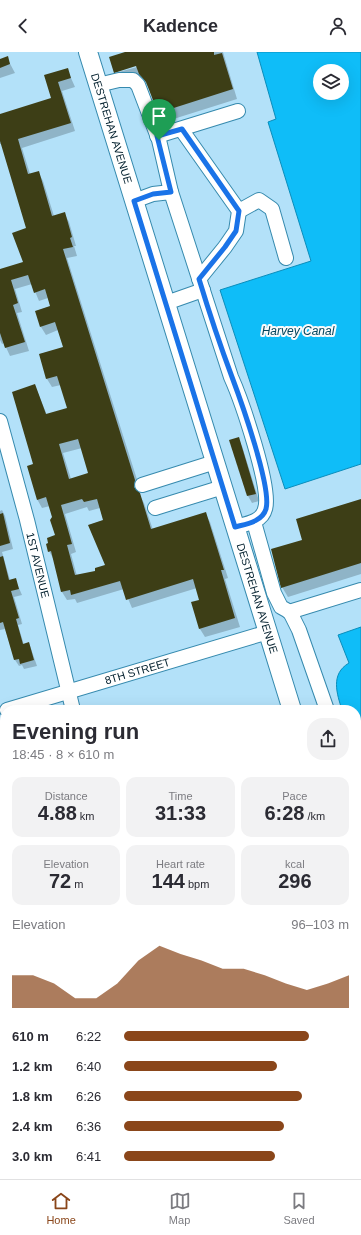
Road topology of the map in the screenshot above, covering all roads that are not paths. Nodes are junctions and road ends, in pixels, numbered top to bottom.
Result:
1 (88, 52) edge
2 (98, 85) junction
3 (238, 111) dead end
4 (182, 129) junction
5 (157, 136) junction
6 (171, 192) junction
7 (134, 201) junction
8 (239, 211) junction
9 (286, 258) dead end
10 (201, 285) junction
11 (166, 303) junction
12 (0, 421) edge
13 (215, 462) junction
14 (142, 485) dead end
15 (223, 487) junction
16 (155, 508) dead end
17 (254, 522) junction
18 (235, 527) junction
19 (361, 590) edge
20 (289, 612) junction
21 (268, 632) junction
22 (68, 693) junction
23 (24, 705) edge
24 (71, 705) edge
25 (290, 705) edge
26 (325, 705) edge

1 - 2 main road, DESTREHAN AVENUE
2 - 5 street
2 - 7 main road, DESTREHAN AVENUE
3 - 4 street
4 - 5 street
4 - 8 street
5 - 6 street
6 - 7 street
6 - 10 street
7 - 11 main road, DESTREHAN AVENUE
8 - 9 street
8 - 10 street
10 - 11 street
10 - 17 street
11 - 13 main road, DESTREHAN AVENUE
12 - 22 street, 1ST AVENUE
13 - 14 street
13 - 15 main road, DESTREHAN AVENUE
15 - 16 street
15 - 18 main road, DESTREHAN AVENUE
17 - 18 street
17 - 20 street
18 - 21 main road, DESTREHAN AVENUE
19 - 20 street
20 - 26 street
21 - 22 street, 8TH STREET
21 - 25 main road, DESTREHAN AVENUE
22 - 23 street, 8TH STREET
22 - 24 street, 1ST AVENUE

